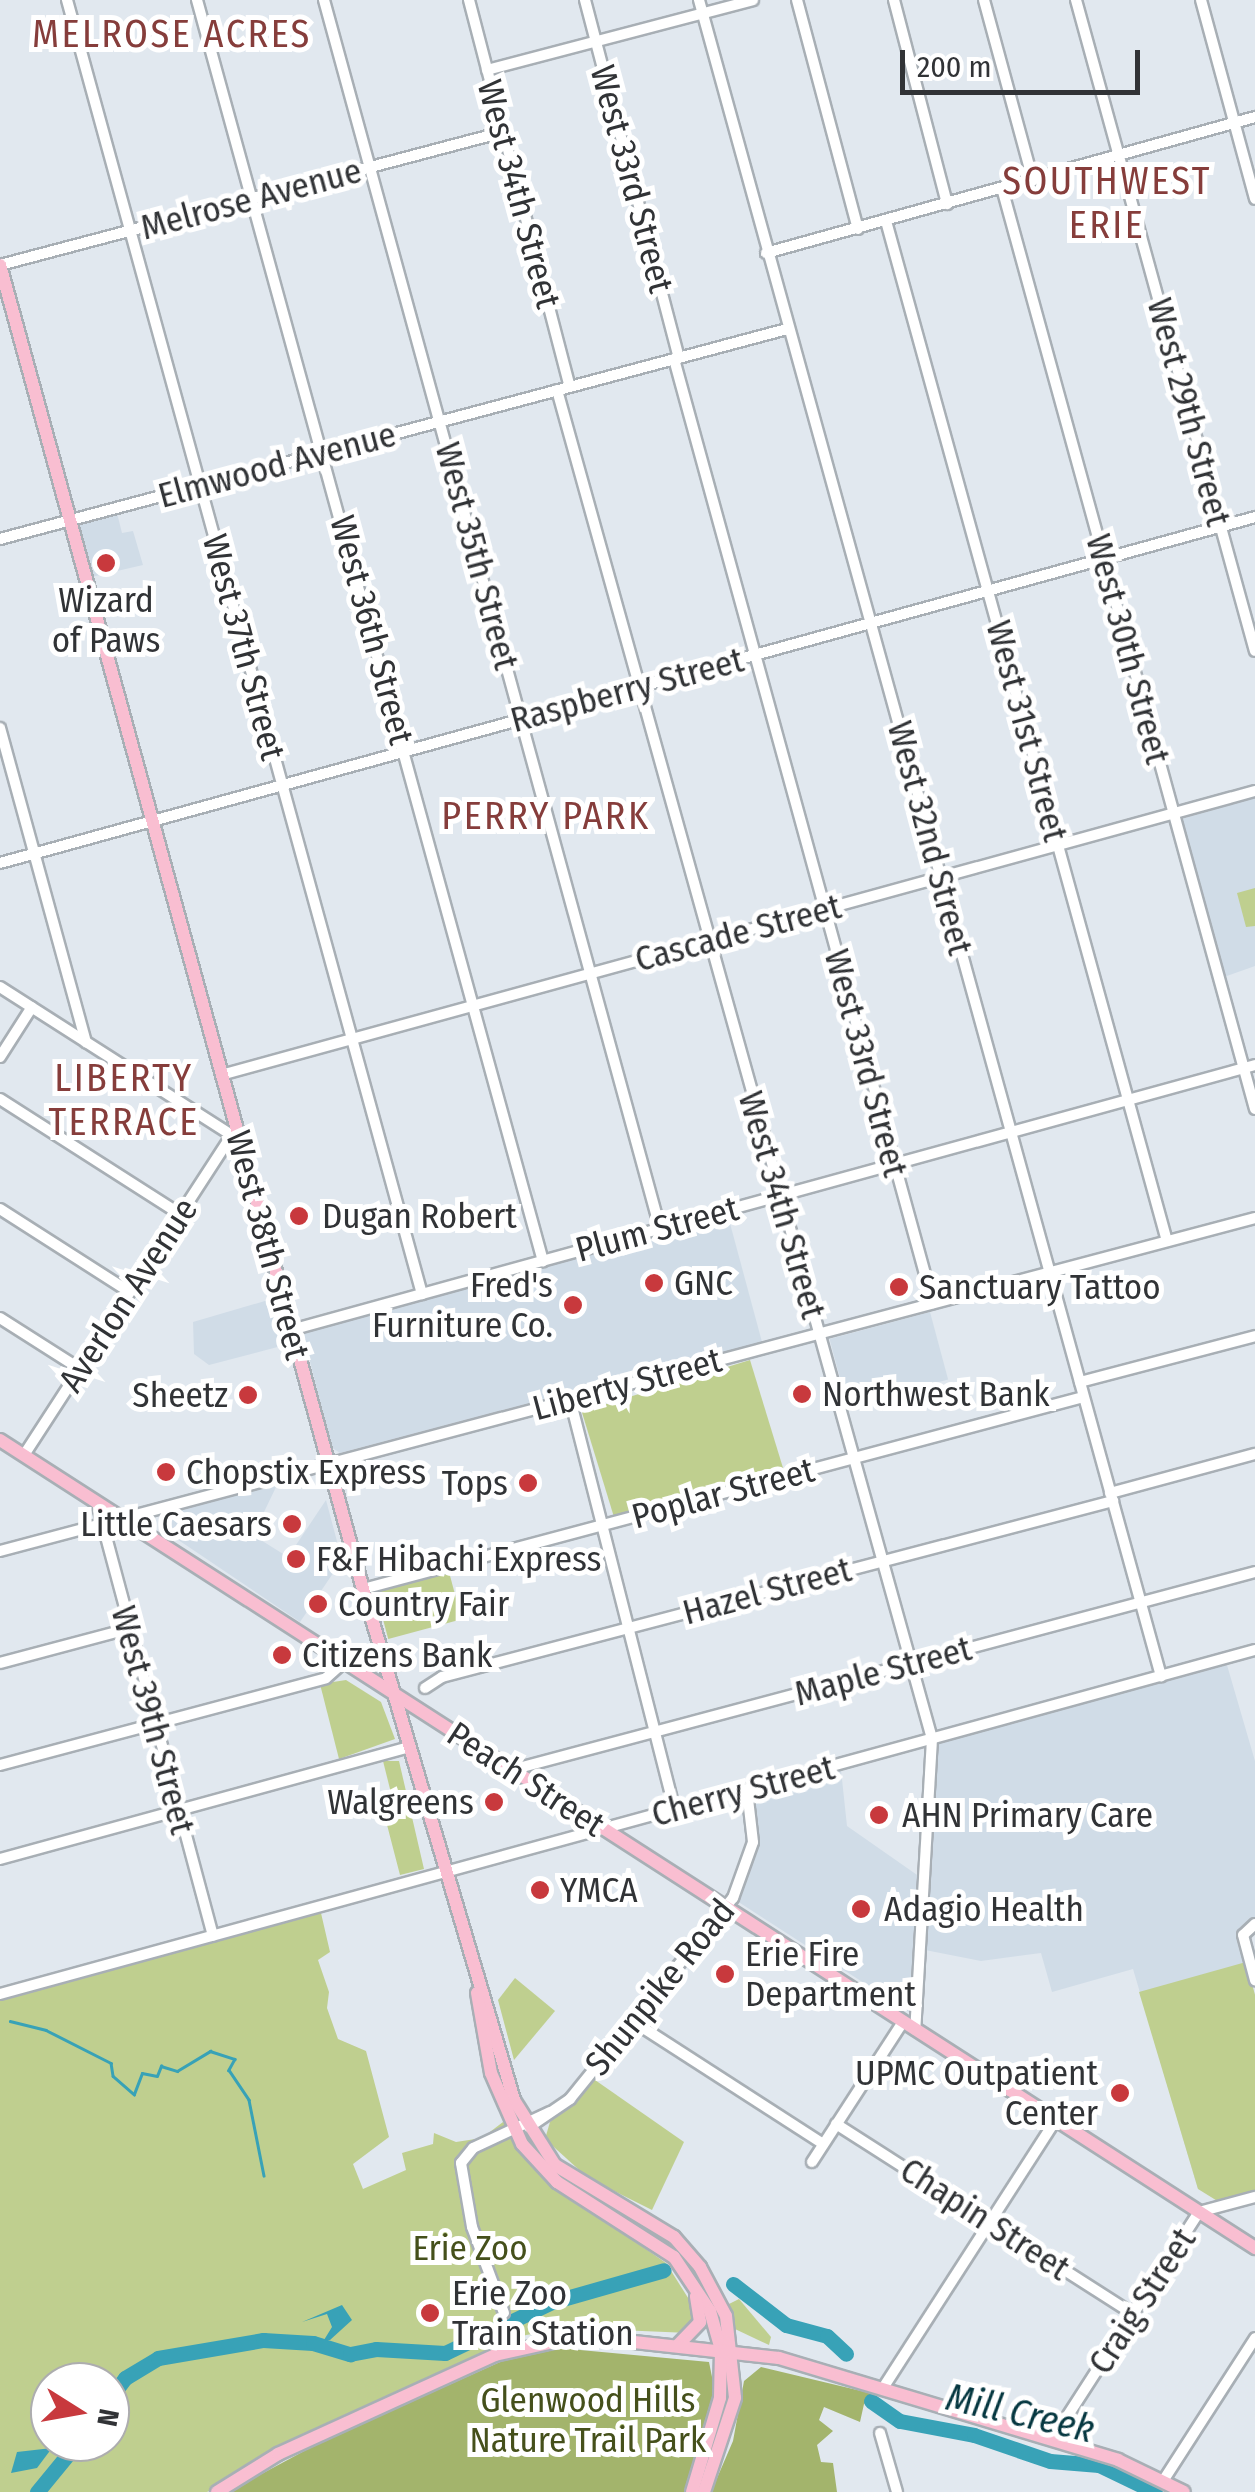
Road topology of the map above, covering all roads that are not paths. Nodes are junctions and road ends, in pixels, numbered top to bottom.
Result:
1 (67, 0) edge
2 (197, 0) edge
3 (324, 0) edge
4 (469, 0) edge
5 (585, 0) edge
6 (699, 0) edge
7 (754, 0) edge
8 (797, 0) edge
9 (894, 0) edge
10 (984, 0) edge
11 (1076, 0) edge
12 (1201, 0) edge
13 (702, 14) junction
14 (596, 42) junction
15 (487, 70) junction
16 (1255, 117) edge
17 (1234, 123) junction
18 (502, 132) junction
19 (1119, 156) junction
20 (370, 168) junction
21 (1033, 180) junction
22 (1002, 188) junction
23 (252, 198) junction
24 (1255, 199) edge
25 (948, 204) junction
26 (886, 222) junction
27 (858, 229) junction
28 (130, 232) junction
29 (766, 253) junction
30 (0, 265) edge
31 (787, 329) junction
32 (676, 358) junction
33 (570, 387) junction
34 (557, 390) junction
35 (440, 422) junction
36 (324, 453) junction
37 (201, 486) junction
38 (1255, 517) edge
39 (70, 521) junction
40 (1221, 527) junction
41 (0, 539) edge
42 (1103, 559) junction
43 (988, 591) junction
44 (870, 623) junction
45 (1255, 650) edge
46 (754, 655) junction
47 (637, 686) junction
48 (521, 720) junction
49 (0, 728) edge
50 (404, 751) junction
51 (282, 785) junction
52 (1255, 791) edge
53 (1173, 814) junction
54 (151, 821) junction
55 (1058, 846) junction
56 (35, 854) junction
57 (0, 864) edge
58 (942, 878) junction
59 (824, 910) junction
60 (708, 942) junction
61 (591, 973) junction
62 (0, 987) edge
63 (474, 1006) junction
64 (32, 1008) junction
65 (352, 1039) junction
66 (86, 1042) junction
67 (0, 1057) edge
68 (1250, 1067) edge
69 (221, 1075) junction
70 (0, 1099) edge
71 (1127, 1100) junction
72 (1255, 1109) edge
73 (1010, 1132) junction
74 (235, 1137) junction
75 (894, 1164) junction
76 (778, 1196) junction
77 (0, 1209) edge
78 (180, 1214) junction
79 (1255, 1218) edge
80 (660, 1228) junction
81 (1167, 1242) junction
82 (543, 1261) junction
83 (1049, 1273) junction
84 (130, 1292) junction
85 (422, 1294) junction
86 (933, 1303) junction
87 (0, 1318) edge
88 (291, 1330) junction
89 (819, 1334) junction
90 (1255, 1336) edge
91 (80, 1369) junction
92 (1080, 1382) junction
93 (1083, 1397) junction
94 (570, 1399) junction
95 (0, 1440) edge
96 (1255, 1454) edge
97 (24, 1455) junction
98 (856, 1458) junction
99 (328, 1464) junction
100 (1112, 1497) junction
101 (97, 1502) junction
102 (119, 1518) junction
103 (102, 1523) junction
104 (598, 1526) junction
105 (0, 1552) edge
106 (884, 1560) junction
107 (1255, 1572) edge
108 (363, 1589) junction
109 (1141, 1602) junction
110 (626, 1628) junction
111 (128, 1629) junction
112 (1255, 1650) edge
113 (344, 1662) junction
114 (0, 1664) edge
115 (912, 1664) junction
116 (1161, 1676) junction
117 (425, 1688) dead end
118 (394, 1694) junction
119 (154, 1724) junction
120 (654, 1732) junction
121 (932, 1739) junction
122 (409, 1747) junction
123 (0, 1765) edge
124 (511, 1770) junction
125 (747, 1790) junction
126 (177, 1810) junction
127 (675, 1810) junction
128 (604, 1829) junction
129 (0, 1859) edge
130 (444, 1873) junction
131 (726, 1908) junction
132 (1255, 1924) edge
133 (213, 1936) junction
134 (1255, 1980) edge
135 (0, 1994) edge
136 (634, 2022) junction
137 (902, 2022) junction
138 (915, 2030) junction
139 (1056, 2120) junction
140 (836, 2124) junction
141 (520, 2128) junction
142 (823, 2144) junction
143 (532, 2148) junction
144 (812, 2162) dead end
145 (1255, 2197) edge
146 (1199, 2212) junction
147 (990, 2222) junction
148 (1255, 2248) edge
149 (711, 2311) junction
150 (504, 2313) dead end
151 (1133, 2314) junction
152 (1255, 2338) edge
153 (678, 2345) junction
154 (727, 2350) junction
155 (883, 2388) junction
156 (880, 2433) dead end
157 (1052, 2440) junction
158 (1163, 2481) junction
159 (217, 2492) edge
160 (692, 2492) edge
161 (704, 2492) edge
162 (897, 2492) edge
163 (1184, 2492) edge

1 - 28 street, West 37th Street
2 - 23 street, West 36th Street
3 - 20 street, West 35th Street
4 - 15 street, West 34th Street
5 - 14 street, West 33rd Street
6 - 13 street, West 32nd Street
7 - 13 street
8 - 27 street
9 - 25 street
10 - 21 street
11 - 19 street, West 29th Street
12 - 17 street
13 - 14 street
13 - 29 street, West 32nd Street
14 - 15 street
14 - 32 street, West 33rd Street
15 - 18 street, West 34th Street
16 - 17 street
17 - 19 street
17 - 24 street
18 - 20 street, Melrose Avenue
18 - 33 street, West 34th Street
19 - 21 street
19 - 40 street, West 29th Street
20 - 23 street, Melrose Avenue
20 - 35 street, West 35th Street
21 - 22 street
22 - 25 street
22 - 42 street, West 30th Street
23 - 28 street, Melrose Avenue
23 - 36 street, West 36th Street
25 - 26 street
26 - 27 street
26 - 43 street, West 31st Street
27 - 29 street
28 - 30 street, Melrose Avenue
28 - 37 street, West 37th Street
29 - 31 street, West 32nd Street
30 - 39 main road, West 38th Street
31 - 32 street, Elmwood Avenue
31 - 44 street, West 32nd Street
32 - 33 street, Elmwood Avenue
32 - 46 street, West 33rd Street
33 - 34 street, Elmwood Avenue
34 - 35 street, Elmwood Avenue
34 - 47 street, West 34th Street
35 - 36 street, Elmwood Avenue
35 - 48 street, West 35th Street
36 - 37 street, Elmwood Avenue
36 - 50 street, West 36th Street
37 - 39 street, Elmwood Avenue
37 - 51 street, West 37th Street
38 - 40 street, Raspberry Street
39 - 41 street, Elmwood Avenue
39 - 54 main road, West 38th Street
40 - 42 street, Raspberry Street
40 - 45 street, West 29th Street
42 - 43 street, Raspberry Street
42 - 53 street, West 30th Street
43 - 44 street, Raspberry Street
43 - 55 street, West 31st Street
44 - 46 street, Raspberry Street
44 - 58 street, West 32nd Street
46 - 47 street, Raspberry Street
46 - 59 street, West 33rd Street
47 - 48 street, Raspberry Street
47 - 60 street, West 34th Street
48 - 50 street, Raspberry Street
48 - 61 street, West 35th Street
49 - 56 street
50 - 51 street, Raspberry Street
50 - 63 street, West 36th Street
51 - 54 street, Raspberry Street
51 - 65 street, West 37th Street
52 - 53 street, Cascade Street
53 - 55 street, Cascade Street
53 - 68 street, West 30th Street
54 - 56 street, Raspberry Street
54 - 69 main road, West 38th Street
55 - 58 street, Cascade Street
55 - 71 street, West 31st Street
56 - 57 street, Raspberry Street
56 - 66 street
58 - 59 street, Cascade Street
58 - 73 street, West 32nd Street
59 - 60 street, Cascade Street
59 - 75 street, West 33rd Street
60 - 61 street, Cascade Street
60 - 76 street, West 34th Street
61 - 63 street, Cascade Street
61 - 80 street, West 35th Street
62 - 64 street
63 - 65 street, Cascade Street
63 - 82 street, West 36th Street
64 - 66 street
64 - 67 street
65 - 69 street, Cascade Street
65 - 85 street, West 37th Street
66 - 74 street
68 - 71 street, Plum Street
68 - 72 street, West 30th Street
69 - 74 main road, West 38th Street
70 - 78 street
71 - 73 street, Plum Street
71 - 81 street, West 31st Street
73 - 75 street, Plum Street
73 - 83 street, West 32nd Street
74 - 78 street, Averlon Avenue
74 - 88 main road, West 38th Street
75 - 76 street, Plum Street
75 - 86 street, West 33rd Street
76 - 80 street, Plum Street
76 - 89 street, West 34th Street
77 - 84 street
78 - 84 street, Averlon Avenue
79 - 81 street, Liberty Street
80 - 82 street, Plum Street
81 - 83 street, Liberty Street
82 - 85 street, Plum Street
83 - 86 street, Liberty Street
83 - 92 street, West 32nd Street
84 - 91 street, Averlon Avenue
85 - 88 street, Plum Street
86 - 89 street, Liberty Street
87 - 91 street
88 - 99 main road, West 38th Street
89 - 94 street, Liberty Street
89 - 98 street, West 34th Street
90 - 92 street
91 - 97 street, Averlon Avenue
92 - 93 street, West 32nd Street
93 - 98 street, Poplar Street
93 - 100 street, West 32nd Street
94 - 99 street, Liberty Street
94 - 104 street
95 - 97 main road, Peach Street
96 - 100 street, Hazel Street
97 - 101 main road, Peach Street
98 - 104 street, Poplar Street
98 - 106 street, West 34th Street
99 - 102 street, Liberty Street
99 - 108 main road, West 38th Street
100 - 106 street, Hazel Street
100 - 109 street, West 32nd Street
101 - 102 main road, Peach Street
101 - 103 street, West 39th Street
102 - 103 street, Liberty Street
102 - 113 main road, Peach Street
103 - 105 street, Liberty Street
103 - 111 street, West 39th Street
104 - 108 street, Poplar Street
104 - 110 street
106 - 110 street, Hazel Street
106 - 115 street, West 34th Street
107 - 109 street, Maple Street
108 - 118 main road, West 38th Street
109 - 115 street, Maple Street
109 - 116 street, West 32nd Street
110 - 117 street, Hazel Street
110 - 120 street
111 - 114 street
111 - 119 street, West 39th Street
112 - 116 street, Cherry Street
113 - 118 main road, Peach Street
113 - 119 street
115 - 120 street, Maple Street
115 - 121 street, West 34th Street
116 - 121 street, Cherry Street
118 - 122 main road, West 38th Street
118 - 124 main road, Peach Street
119 - 123 street
119 - 126 street, West 39th Street
120 - 124 street, Maple Street
120 - 127 street
121 - 125 street, Cherry Street
121 - 138 street, West 34th Street
122 - 126 street
122 - 130 main road, West 38th Street
124 - 128 main road, Peach Street
125 - 127 street, Cherry Street
125 - 131 street, Shunpike Road
126 - 129 street
126 - 133 street, West 39th Street
127 - 128 street, Cherry Street
128 - 130 street, Cherry Street
128 - 131 main road, Peach Street
130 - 133 street, Cherry Street
130 - 141 main road, West 38th Street
131 - 136 street, Shunpike Road
131 - 137 main road, Peach Street
132 - 134 street
133 - 135 street, Cherry Street
136 - 141 street, Shunpike Road
136 - 142 street
137 - 138 main road, Peach Street
137 - 140 street
138 - 139 main road, Peach Street
139 - 146 main road, Peach Street
139 - 147 street
140 - 142 street
140 - 147 street, Chapin Street
141 - 143 main road, West 38th Street
141 - 150 street, Shunpike Road
142 - 144 street
143 - 149 main road, West 38th Street
143 - 149 main road, West 38th Street
145 - 146 street
146 - 148 main road, Peach Street
146 - 151 street, Craig Street
147 - 151 street, Chapin Street
147 - 155 street
149 - 153 main road
149 - 154 main road, West 38th Street
151 - 157 street, Craig Street
152 - 158 street
153 - 154 main road
153 - 159 main road
154 - 155 main road
154 - 160 main road, West 38th Street
154 - 161 main road, West 38th Street
155 - 157 main road
156 - 162 street
157 - 158 main road
158 - 163 main road

